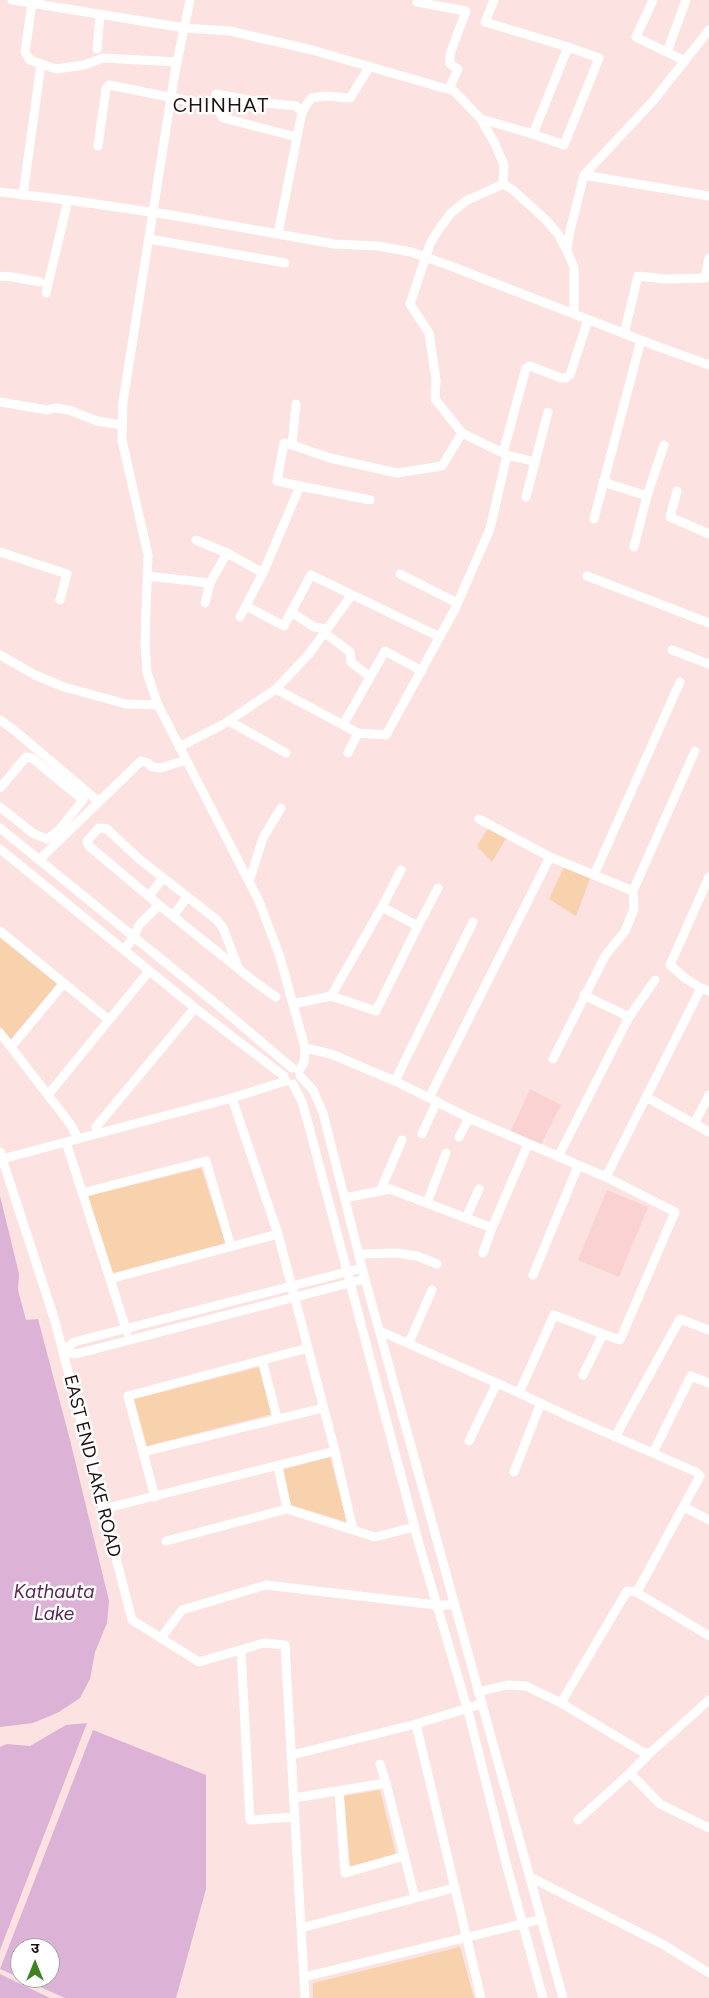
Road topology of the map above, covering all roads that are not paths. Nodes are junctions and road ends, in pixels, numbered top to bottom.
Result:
1 (12, 0) edge
2 (190, 0) edge
3 (418, 0) edge
4 (494, 0) edge
5 (653, 0) edge
6 (686, 0) edge
7 (32, 3) junction
8 (100, 15) junction
9 (185, 28) junction
10 (709, 30) edge
11 (568, 47) junction
12 (97, 49) dead end
13 (667, 52) junction
14 (685, 61) junction
15 (177, 62) junction
16 (41, 64) junction
17 (370, 66) junction
18 (449, 89) junction
19 (171, 98) junction
20 (215, 106) junction
21 (302, 112) junction
22 (481, 119) junction
23 (533, 134) junction
24 (297, 137) junction
25 (98, 146) dead end
26 (584, 175) junction
27 (503, 184) junction
28 (0, 192) edge
29 (23, 195) junction
30 (709, 196) edge
31 (68, 200) junction
32 (154, 212) junction
33 (278, 234) junction
34 (150, 238) junction
35 (567, 251) junction
36 (425, 257) junction
37 (709, 258) edge
38 (285, 263) dead end
39 (0, 276) edge
40 (40, 282) dead end
41 (46, 293) dead end
42 (574, 314) junction
43 (588, 320) junction
44 (624, 334) junction
45 (641, 340) junction
46 (709, 365) edge
47 (0, 402) edge
48 (296, 404) dead end
49 (548, 412) dead end
50 (122, 425) junction
51 (462, 433) junction
52 (292, 445) junction
53 (664, 445) dead end
54 (505, 454) junction
55 (534, 462) junction
56 (603, 482) junction
57 (300, 486) junction
58 (677, 491) dead end
59 (647, 496) junction
60 (526, 497) dead end
61 (370, 500) dead end
62 (594, 518) dead end
63 (709, 534) edge
64 (196, 540) dead end
65 (634, 547) dead end
66 (0, 552) edge
67 (227, 553) junction
68 (263, 573) junction
69 (400, 574) dead end
70 (147, 576) junction
71 (587, 576) dead end
72 (210, 583) junction
73 (351, 596) junction
74 (60, 600) dead end
75 (205, 603) dead end
76 (457, 603) junction
77 (246, 606) junction
78 (291, 612) junction
79 (240, 617) dead end
80 (709, 623) edge
81 (326, 631) junction
82 (440, 637) junction
83 (672, 650) dead end
84 (0, 655) edge
85 (709, 664) edge
86 (422, 671) junction
87 (370, 677) junction
88 (680, 682) dead end
89 (276, 689) junction
90 (158, 706) junction
91 (0, 720) edge
92 (229, 721) junction
93 (343, 725) junction
94 (358, 733) junction
95 (179, 747) junction
96 (695, 751) dead end
97 (286, 753) dead end
98 (348, 753) dead end
99 (186, 760) junction
100 (0, 788) edge
101 (99, 802) junction
102 (0, 807) edge
103 (281, 808) dead end
104 (479, 819) dead end
105 (19, 823) junction
106 (0, 828) edge
107 (9, 836) junction
108 (0, 849) edge
109 (550, 856) junction
110 (39, 860) junction
111 (401, 870) dead end
112 (594, 875) junction
113 (709, 877) edge
114 (163, 878) junction
115 (249, 882) junction
116 (438, 888) dead end
117 (633, 891) junction
118 (149, 896) junction
119 (187, 898) junction
120 (159, 905) junction
121 (382, 908) junction
122 (173, 916) junction
123 (473, 922) dead end
124 (418, 926) junction
125 (0, 931) edge
126 (135, 933) junction
127 (124, 950) junction
128 (238, 967) junction
129 (149, 971) junction
130 (655, 980) dead end
131 (64, 983) junction
132 (705, 989) edge
133 (584, 994) junction
134 (331, 996) junction
135 (276, 997) dead end
136 (293, 1004) junction
137 (194, 1008) junction
138 (629, 1017) junction
139 (109, 1020) junction
140 (0, 1033) edge
141 (11, 1047) junction
142 (305, 1048) junction
143 (553, 1059) dead end
144 (297, 1071) junction
145 (288, 1080) junction
146 (395, 1081) junction
147 (48, 1095) junction
148 (709, 1095) edge
149 (646, 1097) junction
150 (232, 1098) junction
151 (433, 1100) junction
152 (469, 1118) junction
153 (694, 1124) junction
154 (709, 1132) edge
155 (98, 1133) junction
156 (422, 1134) dead end
157 (459, 1137) dead end
158 (78, 1139) junction
159 (402, 1140) dead end
160 (66, 1142) junction
161 (528, 1144) junction
162 (446, 1153) dead end
163 (1, 1155) edge
164 (558, 1158) junction
165 (578, 1166) junction
166 (606, 1178) junction
167 (479, 1189) dead end
168 (381, 1190) junction
169 (82, 1193) junction
170 (345, 1198) junction
171 (427, 1203) junction
172 (466, 1218) junction
173 (492, 1228) junction
174 (278, 1234) junction
175 (231, 1247) junction
176 (483, 1253) dead end
177 (359, 1254) junction
178 (437, 1264) dead end
179 (362, 1268) junction
180 (346, 1271) junction
181 (533, 1275) dead end
182 (110, 1279) junction
183 (365, 1279) junction
184 (349, 1282) junction
185 (292, 1285) junction
186 (432, 1290) dead end
187 (294, 1296) junction
188 (125, 1329) junction
189 (709, 1330) edge
190 (380, 1331) junction
191 (603, 1334) junction
192 (129, 1340) junction
193 (409, 1344) junction
194 (308, 1348) junction
195 (63, 1351) junction
196 (262, 1360) junction
197 (583, 1375) dead end
198 (496, 1383) junction
199 (709, 1383) edge
200 (519, 1393) junction
201 (541, 1404) junction
202 (322, 1408) junction
203 (277, 1418) junction
204 (615, 1437) junction
205 (469, 1441) dead end
206 (335, 1451) junction
207 (143, 1452) junction
208 (653, 1453) junction
209 (278, 1466) junction
210 (514, 1472) dead end
211 (705, 1478) edge
212 (155, 1496) junction
213 (684, 1507) junction
214 (287, 1509) junction
215 (103, 1510) junction
216 (709, 1520) edge
217 (414, 1527) junction
218 (353, 1530) junction
219 (166, 1541) dead end
220 (636, 1592) junction
221 (436, 1605) junction
222 (455, 1605) junction
223 (709, 1636) edge
224 (160, 1638) junction
225 (241, 1650) junction
226 (478, 1692) junction
227 (709, 1700) edge
228 (561, 1703) junction
229 (481, 1704) junction
230 (467, 1709) junction
231 (416, 1724) junction
232 (650, 1753) junction
233 (292, 1755) junction
234 (380, 1764) dead end
235 (630, 1773) junction
236 (386, 1783) junction
237 (339, 1790) junction
238 (294, 1798) junction
239 (295, 1817) junction
240 (578, 1820) dead end
241 (709, 1828) edge
242 (404, 1856) junction
243 (530, 1877) junction
244 (454, 1888) junction
245 (415, 1898) junction
246 (542, 1919) junction
247 (523, 1924) junction
248 (301, 1928) junction
249 (466, 1938) junction
250 (709, 1973) edge
251 (304, 1977) junction
252 (305, 1998) edge
253 (481, 1998) edge
254 (543, 1998) edge
255 (563, 1998) edge

1 - 7 street
2 - 9 street
3 - 18 street
4 - 11 street
5 - 13 street
6 - 13 street
7 - 8 street
7 - 16 street
8 - 9 street
8 - 12 street
9 - 15 street
9 - 17 street
10 - 14 street
11 - 23 street
11 - 23 street
13 - 14 street
14 - 26 street
15 - 16 street
15 - 19 street
16 - 29 street
17 - 18 street
17 - 21 street
18 - 22 street
19 - 20 street
19 - 25 street
19 - 32 street
20 - 21 street
20 - 24 street
21 - 24 street
22 - 23 street
22 - 27 street
24 - 33 street
26 - 30 street
26 - 35 street
27 - 35 street
27 - 36 street
28 - 29 street
29 - 31 street
31 - 32 street
31 - 41 street
32 - 33 street
32 - 34 street
33 - 36 street
34 - 38 street
34 - 50 street
35 - 42 street
36 - 42 street
36 - 51 street
37 - 44 street
39 - 40 street
42 - 43 street
43 - 44 street
43 - 54 street
44 - 45 street
45 - 46 street
45 - 56 street
47 - 50 street
48 - 52 street
49 - 55 street
50 - 70 street
51 - 52 street
51 - 54 street
52 - 57 street
53 - 59 street
54 - 55 street
54 - 76 street
55 - 60 street
56 - 59 street
56 - 62 street
57 - 61 street
57 - 68 street
58 - 63 street
59 - 65 street
64 - 67 street
66 - 74 street
67 - 68 street
67 - 72 street
68 - 77 street
69 - 76 street
70 - 72 street
70 - 90 street
71 - 80 street
72 - 75 street
73 - 78 street
73 - 81 street
73 - 82 street
76 - 82 street
77 - 78 street
77 - 79 street
78 - 81 street
81 - 87 street
81 - 89 street
82 - 86 street
83 - 85 street
84 - 90 street
86 - 87 street
86 - 94 street
87 - 93 street
88 - 112 street
89 - 92 street
89 - 93 street
90 - 95 street
91 - 101 street
92 - 95 street
92 - 97 street
93 - 94 street
94 - 98 street
95 - 99 street
96 - 117 street
99 - 101 street
99 - 115 street
100 - 105 street
101 - 110 street
102 - 105 street
103 - 115 street
104 - 109 street
105 - 107 street
106 - 107 street
107 - 110 street
108 - 127 street
109 - 112 street
109 - 151 street
110 - 126 street
111 - 121 street
112 - 117 street
113 - 132 street
114 - 118 street
114 - 118 street
114 - 119 street
115 - 136 street
116 - 124 street
117 - 133 street
118 - 120 street
119 - 122 street
119 - 128 street
120 - 122 street
120 - 126 street
121 - 124 street
121 - 134 street
122 - 128 street
123 - 146 street
124 - 134 street
125 - 131 street
126 - 127 street
126 - 144 street
127 - 129 street
128 - 135 street
129 - 137 street
129 - 139 street
130 - 138 street
131 - 139 street
131 - 141 street
132 - 149 street
133 - 138 street
133 - 143 street
134 - 136 street
136 - 142 street
137 - 145 street
137 - 155 street
138 - 164 street
139 - 147 street
140 - 141 street
141 - 147 street
142 - 144 street
142 - 146 street
144 - 145 street
144 - 145 street
144 - 170 street
145 - 150 street
145 - 180 street
146 - 151 street
147 - 158 street
148 - 153 street
149 - 153 street
149 - 166 street
150 - 155 street
150 - 174 street
151 - 152 street
151 - 156 street
152 - 157 street
152 - 161 street
153 - 154 street
155 - 158 street
158 - 160 street
159 - 168 street
160 - 163 street
160 - 169 street
161 - 164 street
161 - 173 street
162 - 171 street
163 - 195 street, EAST END LAKE ROAD
164 - 165 street
165 - 166 street
165 - 181 street
166 - 191 street
167 - 172 street
168 - 170 street
168 - 171 street
169 - 175 street
169 - 182 street
170 - 177 street
171 - 172 street
172 - 173 street
173 - 176 street
174 - 175 street
174 - 185 street
175 - 182 street
177 - 178 street
177 - 179 street
179 - 180 street
179 - 183 street
180 - 184 street
180 - 185 street
182 - 188 street
183 - 184 street
183 - 190 street
184 - 187 street
184 - 217 street
185 - 187 street
185 - 188 street
186 - 193 street
187 - 192 street
187 - 194 street
188 - 192 street
188 - 195 street
189 - 204 street
190 - 193 street
190 - 222 street
191 - 197 street
191 - 200 street
192 - 195 street
193 - 198 street
194 - 196 street
194 - 202 street
195 - 215 street, EAST END LAKE ROAD
196 - 203 street
196 - 207 street
198 - 200 street
198 - 205 street
199 - 208 street
200 - 201 street
201 - 204 street
201 - 210 street
202 - 203 street
202 - 206 street
203 - 207 street
204 - 208 street
206 - 209 street
206 - 218 street
207 - 212 street
208 - 211 street
209 - 212 street
209 - 214 street
211 - 213 street
212 - 215 street
213 - 216 street
213 - 220 street
214 - 218 street
214 - 219 street
215 - 224 street, EAST END LAKE ROAD
217 - 218 street
217 - 221 street
220 - 223 street
220 - 228 street
221 - 222 street
221 - 224 street
221 - 230 street
222 - 226 street
224 - 225 street, EAST END LAKE ROAD
225 - 233 street, EAST END LAKE ROAD
225 - 239 street
226 - 228 street
226 - 229 street
227 - 232 street
228 - 232 street
229 - 230 street
229 - 243 street
230 - 231 street
230 - 247 street
231 - 233 street
231 - 244 street
232 - 235 street
233 - 238 street
234 - 236 street
235 - 240 street
235 - 241 street
236 - 237 street
236 - 242 street
237 - 238 street
237 - 242 street
238 - 239 street
239 - 248 street
242 - 245 street
243 - 246 street
243 - 250 street
244 - 245 street
244 - 249 street
245 - 248 street
246 - 247 street
246 - 255 street
247 - 249 street
247 - 254 street
248 - 251 street
249 - 251 street
249 - 253 street
251 - 252 street

